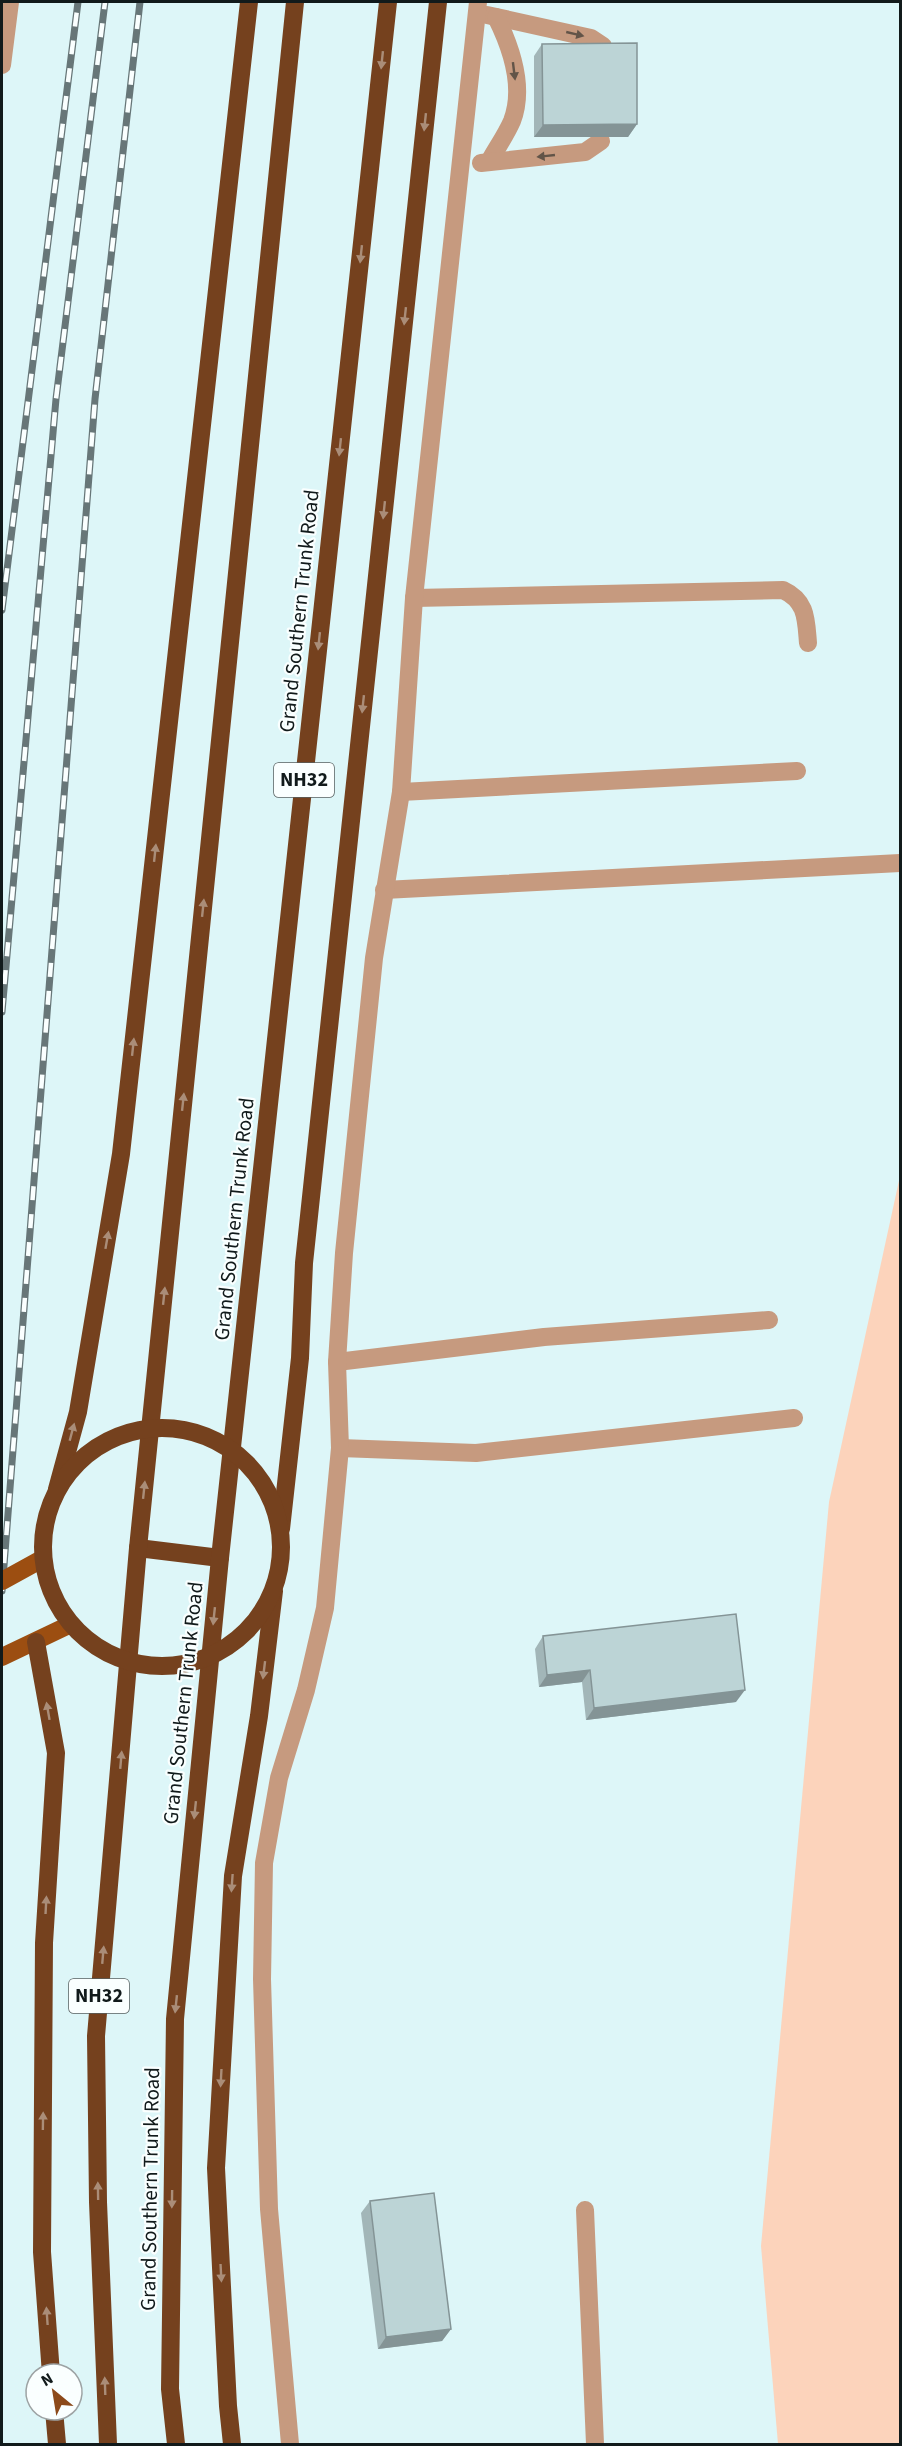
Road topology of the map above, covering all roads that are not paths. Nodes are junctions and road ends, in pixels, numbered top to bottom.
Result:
1 (10, 2) edge
2 (249, 2) edge
3 (295, 2) edge
4 (388, 2) edge
5 (438, 2) edge
6 (477, 7) edge
7 (496, 17) junction
8 (603, 46) edge
9 (2, 64) edge
10 (601, 141) edge
11 (489, 162) junction
12 (461, 165) junction
13 (414, 598) junction
14 (808, 643) dead end
15 (797, 771) dead end
16 (401, 792) junction
17 (900, 863) edge
18 (384, 890) junction
19 (769, 1320) dead end
20 (337, 1362) junction
21 (794, 1418) dead end
22 (340, 1448) junction
23 (57, 1489) junction
24 (281, 1529) junction
25 (138, 1548) junction
26 (42, 1558) junction
27 (220, 1558) junction
28 (2, 1581) edge
29 (274, 1591) junction
30 (69, 1625) junction
31 (36, 1642) junction
32 (2, 1657) edge
33 (585, 2210) dead end
34 (50, 2362) edge
35 (55, 2422) edge
36 (57, 2445) edge
37 (108, 2445) edge
38 (176, 2445) edge
39 (232, 2445) edge
40 (290, 2445) edge
41 (595, 2445) edge

1 - 9 street
23 -> 2 highway
25 -> 3 highway, NH32
4 -> 27 highway, Grand Southern Trunk Road / NH32
5 -> 24 highway
6 - 7 street
6 - 12 street
7 -> 8 street
7 -> 11 street
10 -> 11 street
11 - 12 street
12 - 13 street
13 - 14 street
13 - 16 street
15 - 16 street
16 - 18 street
17 - 18 street
18 - 20 street
19 - 20 street
20 - 22 street
21 - 22 street
22 - 40 street
23 - 24 highway, bridge
23 - 26 highway, bridge
24 - 29 highway, bridge
25 - 27 highway
37 -> 25 highway, NH32
26 - 28 main road, bridge
26 - 30 highway, bridge
27 -> 38 highway, Grand Southern Trunk Road / NH32
29 - 30 highway, bridge
29 -> 39 highway
30 - 31 main road
31 - 32 main road
34 -> 31 highway
33 - 41 street
35 - 36 highway

